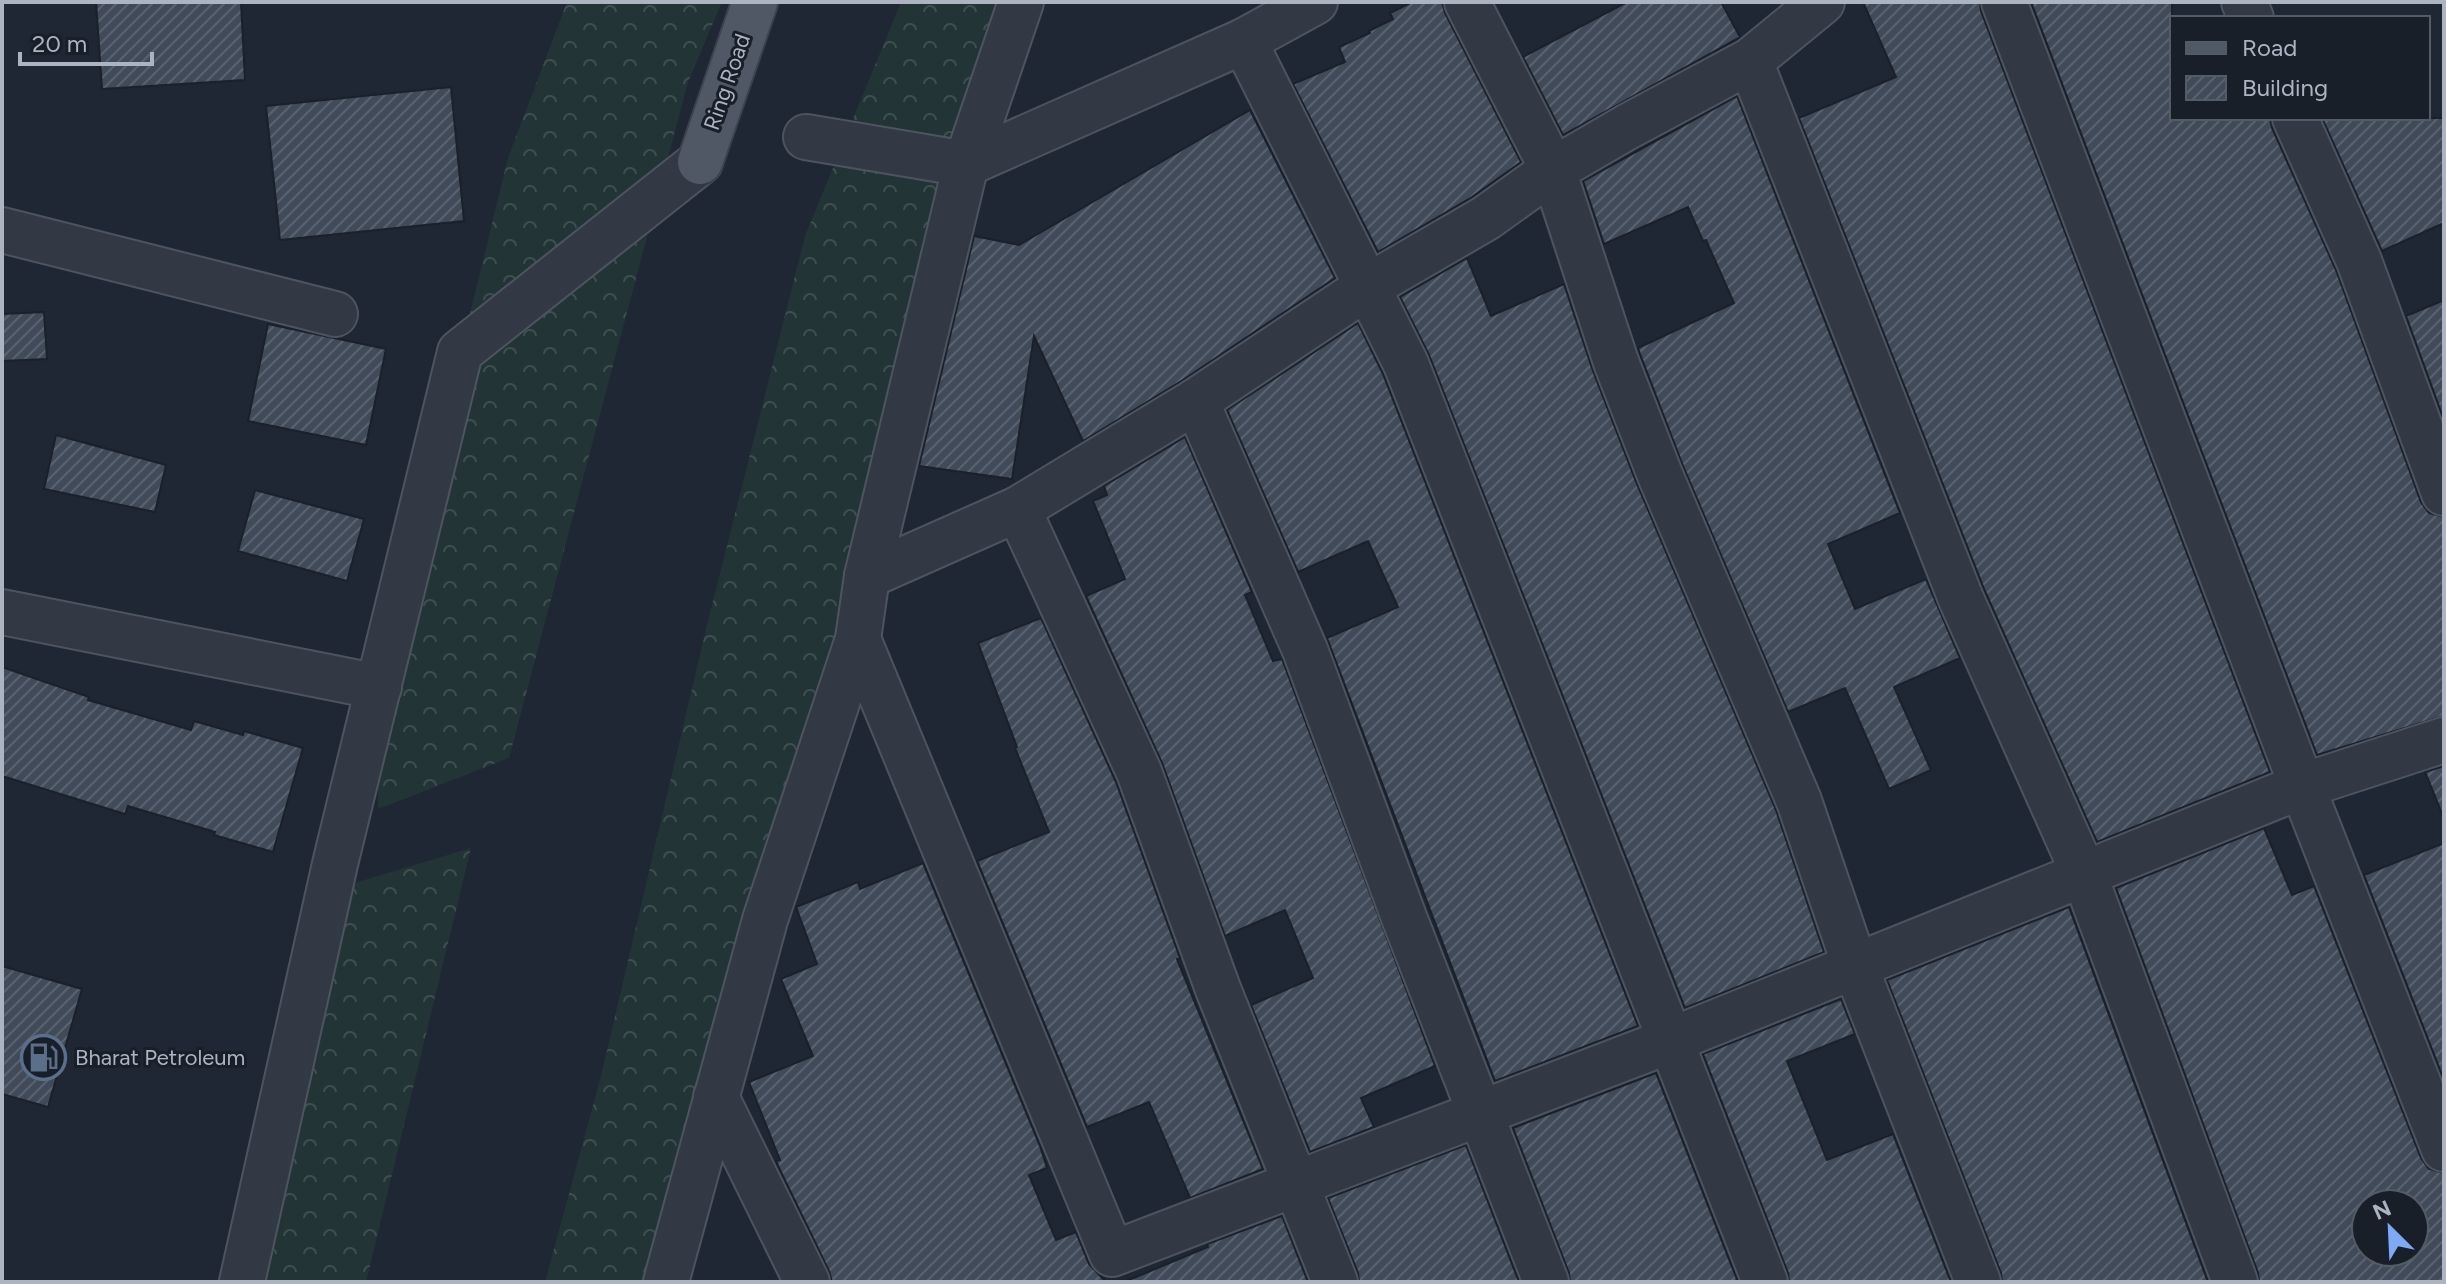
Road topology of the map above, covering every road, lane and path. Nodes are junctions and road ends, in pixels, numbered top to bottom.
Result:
1 (755, 2) edge
2 (1021, 2) edge
3 (1315, 2) edge
4 (1467, 2) edge
5 (1822, 2) edge
6 (2004, 2) edge
7 (1244, 41) junction
8 (1750, 61) junction
9 (2296, 120) edge
10 (806, 137) dead end
11 (700, 162) joint
12 (966, 164) junction
13 (1553, 170) junction
14 (2, 230) edge
15 (1367, 287) junction
16 (335, 314) dead end
17 (1196, 401) junction
18 (2444, 493) edge
19 (1018, 509) junction
20 (867, 576) junction
21 (2, 612) edge
22 (858, 639) junction
23 (379, 687) junction
24 (2444, 740) edge
25 (2302, 786) junction
26 (2084, 874) junction
27 (1855, 966) junction
28 (1669, 1041) junction
29 (716, 1097) junction
30 (1480, 1113) junction
31 (2444, 1149) edge
32 (1297, 1182) junction
33 (1118, 1268) edge
34 (242, 1282) edge
35 (666, 1282) edge
36 (807, 1282) edge
37 (1335, 1282) edge
38 (1546, 1282) edge
39 (1765, 1282) edge
40 (1978, 1282) edge
41 (2235, 1282) edge

1 - 11 main road, Ring Road
2 - 12 street
3 - 7 street
4 - 13 street
5 - 8 street
6 - 25 street
7 - 12 street
7 - 15 street
8 - 13 street
8 - 26 street
9 - 18 street
10 - 12 street
11 - 23 street
12 - 20 street
13 - 15 street
13 - 27 street
14 - 16 street
15 - 17 street
15 - 28 street
17 - 19 street
17 - 30 street
19 - 20 street
19 - 32 street
20 - 22 street
21 - 23 street
22 - 29 street
22 - 33 street
23 - 34 street
24 - 25 street
25 - 26 street
25 - 31 street
26 - 27 street
26 - 41 street
27 - 28 street
27 - 40 street
28 - 30 street
28 - 39 street
29 - 35 street
29 - 36 street
30 - 32 street
30 - 38 street
32 - 33 street
32 - 37 street

